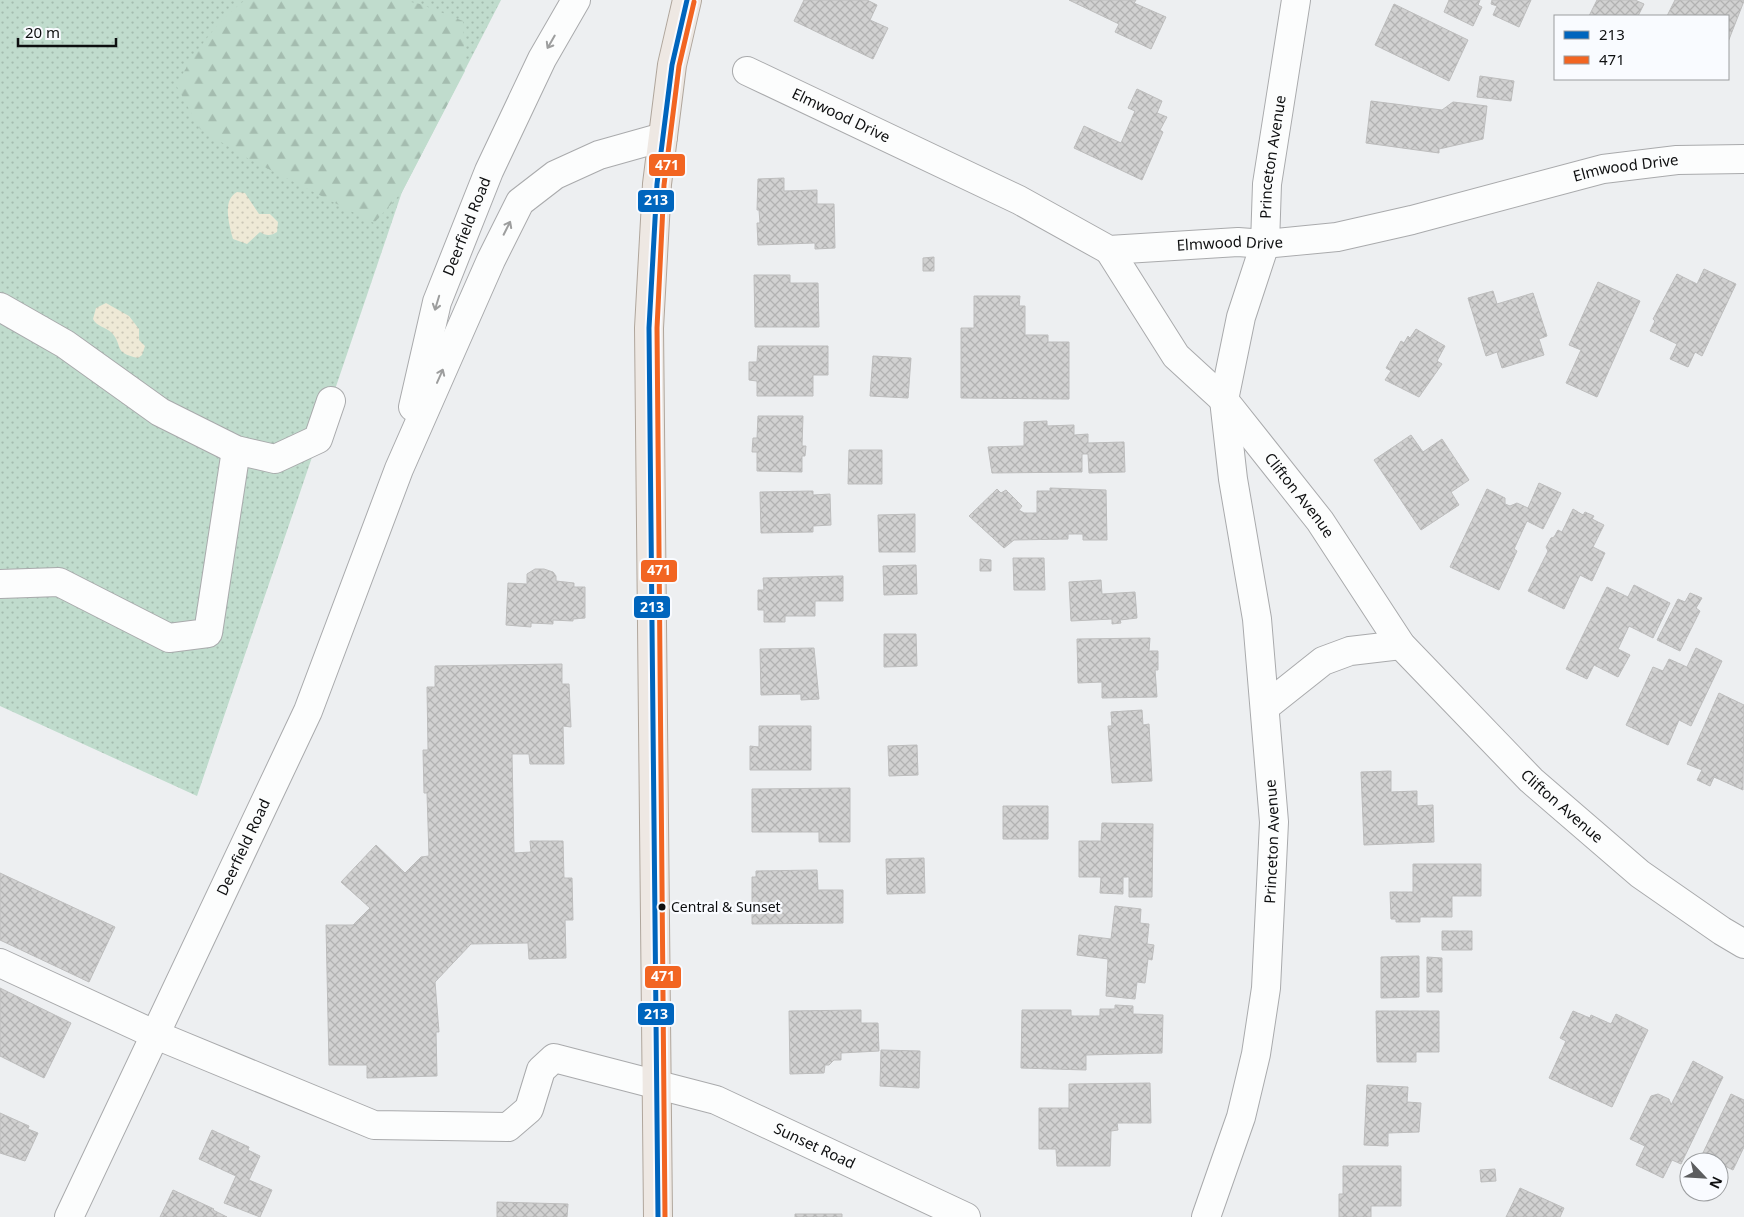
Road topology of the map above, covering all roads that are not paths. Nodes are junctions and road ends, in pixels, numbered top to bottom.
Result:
1 (576, 0) edge
2 (687, 0) edge
3 (1296, 0) edge
4 (747, 71) dead end
5 (663, 137) junction
6 (1744, 158) edge
7 (1265, 244) junction
8 (1109, 250) junction
9 (0, 307) edge
10 (1224, 400) junction
11 (332, 401) dead end
12 (236, 450) junction
13 (399, 469) junction
14 (0, 584) edge
15 (1401, 645) junction
16 (1265, 707) junction
17 (1744, 944) edge
18 (0, 963) edge
19 (156, 1034) junction
20 (658, 1086) junction
21 (69, 1217) edge
22 (658, 1217) edge
23 (966, 1217) edge
24 (1206, 1217) edge

1 -> 13 street, Deerfield Road
2 - 5 main road
3 - 7 street, Princeton Avenue
4 - 8 street, Elmwood Drive
13 -> 5 street, Deerfield Road
5 - 20 main road
6 - 7 street, Elmwood Drive
7 - 8 street, Elmwood Drive
7 - 10 street, Princeton Avenue
8 - 10 street
9 - 12 street
10 - 15 street, Clifton Avenue
10 - 16 street, Princeton Avenue
11 - 12 street
12 - 14 street
13 - 19 street, Deerfield Road
15 - 16 street
15 - 17 street, Clifton Avenue
16 - 24 street, Princeton Avenue
18 - 19 street
19 - 20 street, Sunset Road
19 - 21 street, Deerfield Road
20 - 22 main road
20 - 23 street, Sunset Road

